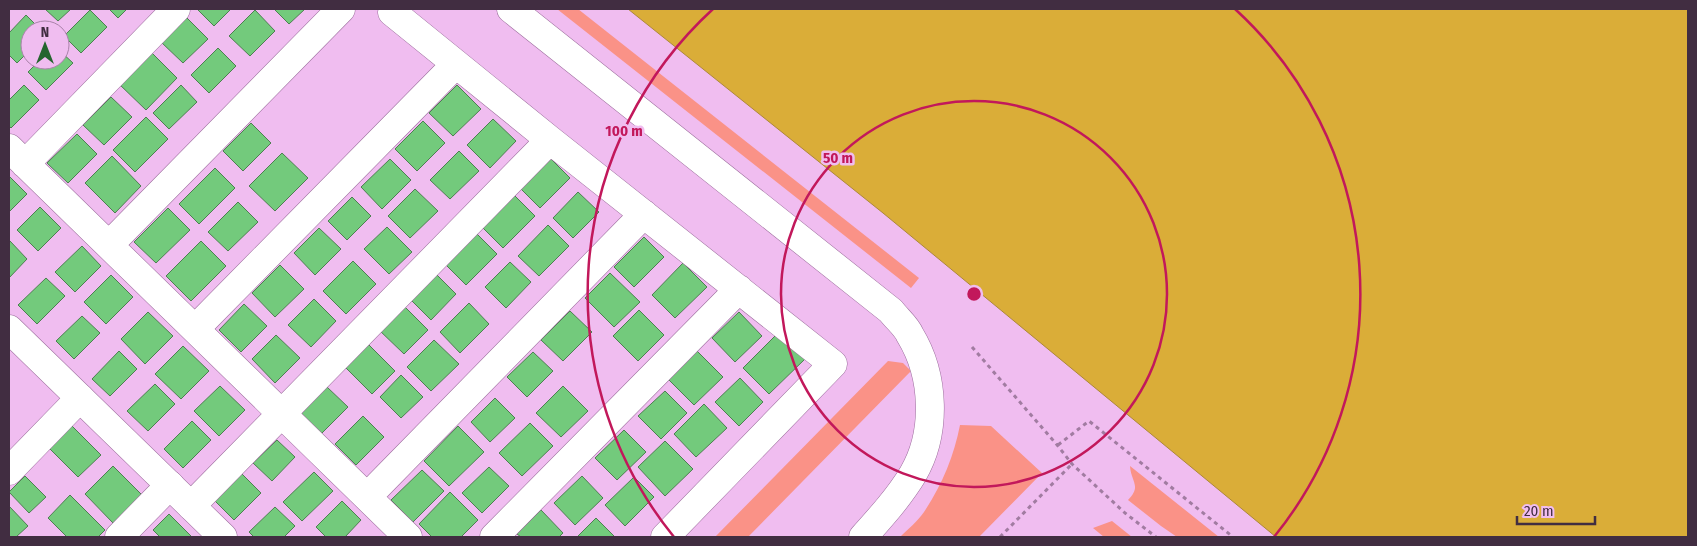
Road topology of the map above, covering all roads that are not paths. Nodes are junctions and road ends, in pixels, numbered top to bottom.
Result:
1 (176, 9) edge
2 (341, 9) edge
3 (511, 9) edge
4 (390, 10) edge
5 (456, 64) junction
6 (550, 140) junction
7 (17, 156) edge
8 (644, 214) junction
9 (109, 245) junction
10 (738, 289) junction
11 (9, 328) edge
12 (195, 329) junction
13 (80, 398) junction
14 (282, 413) junction
15 (9, 470) edge
16 (170, 485) junction
17 (367, 497) junction
18 (191, 506) junction
19 (119, 537) edge
20 (223, 537) edge
21 (408, 537) edge
22 (494, 537) edge
23 (665, 537) edge
24 (863, 537) edge

1 - 7 street
2 - 9 street
3 - 24 street
4 - 5 street
5 - 6 street
5 - 12 street
6 - 8 street
6 - 14 street
7 - 9 street
8 - 10 street
8 - 17 street
9 - 12 street
10 - 22 street
10 - 23 street
11 - 13 street
12 - 14 street
13 - 15 street
13 - 16 street
14 - 17 street
14 - 18 street
16 - 18 street
16 - 19 street
17 - 21 street
18 - 20 street

